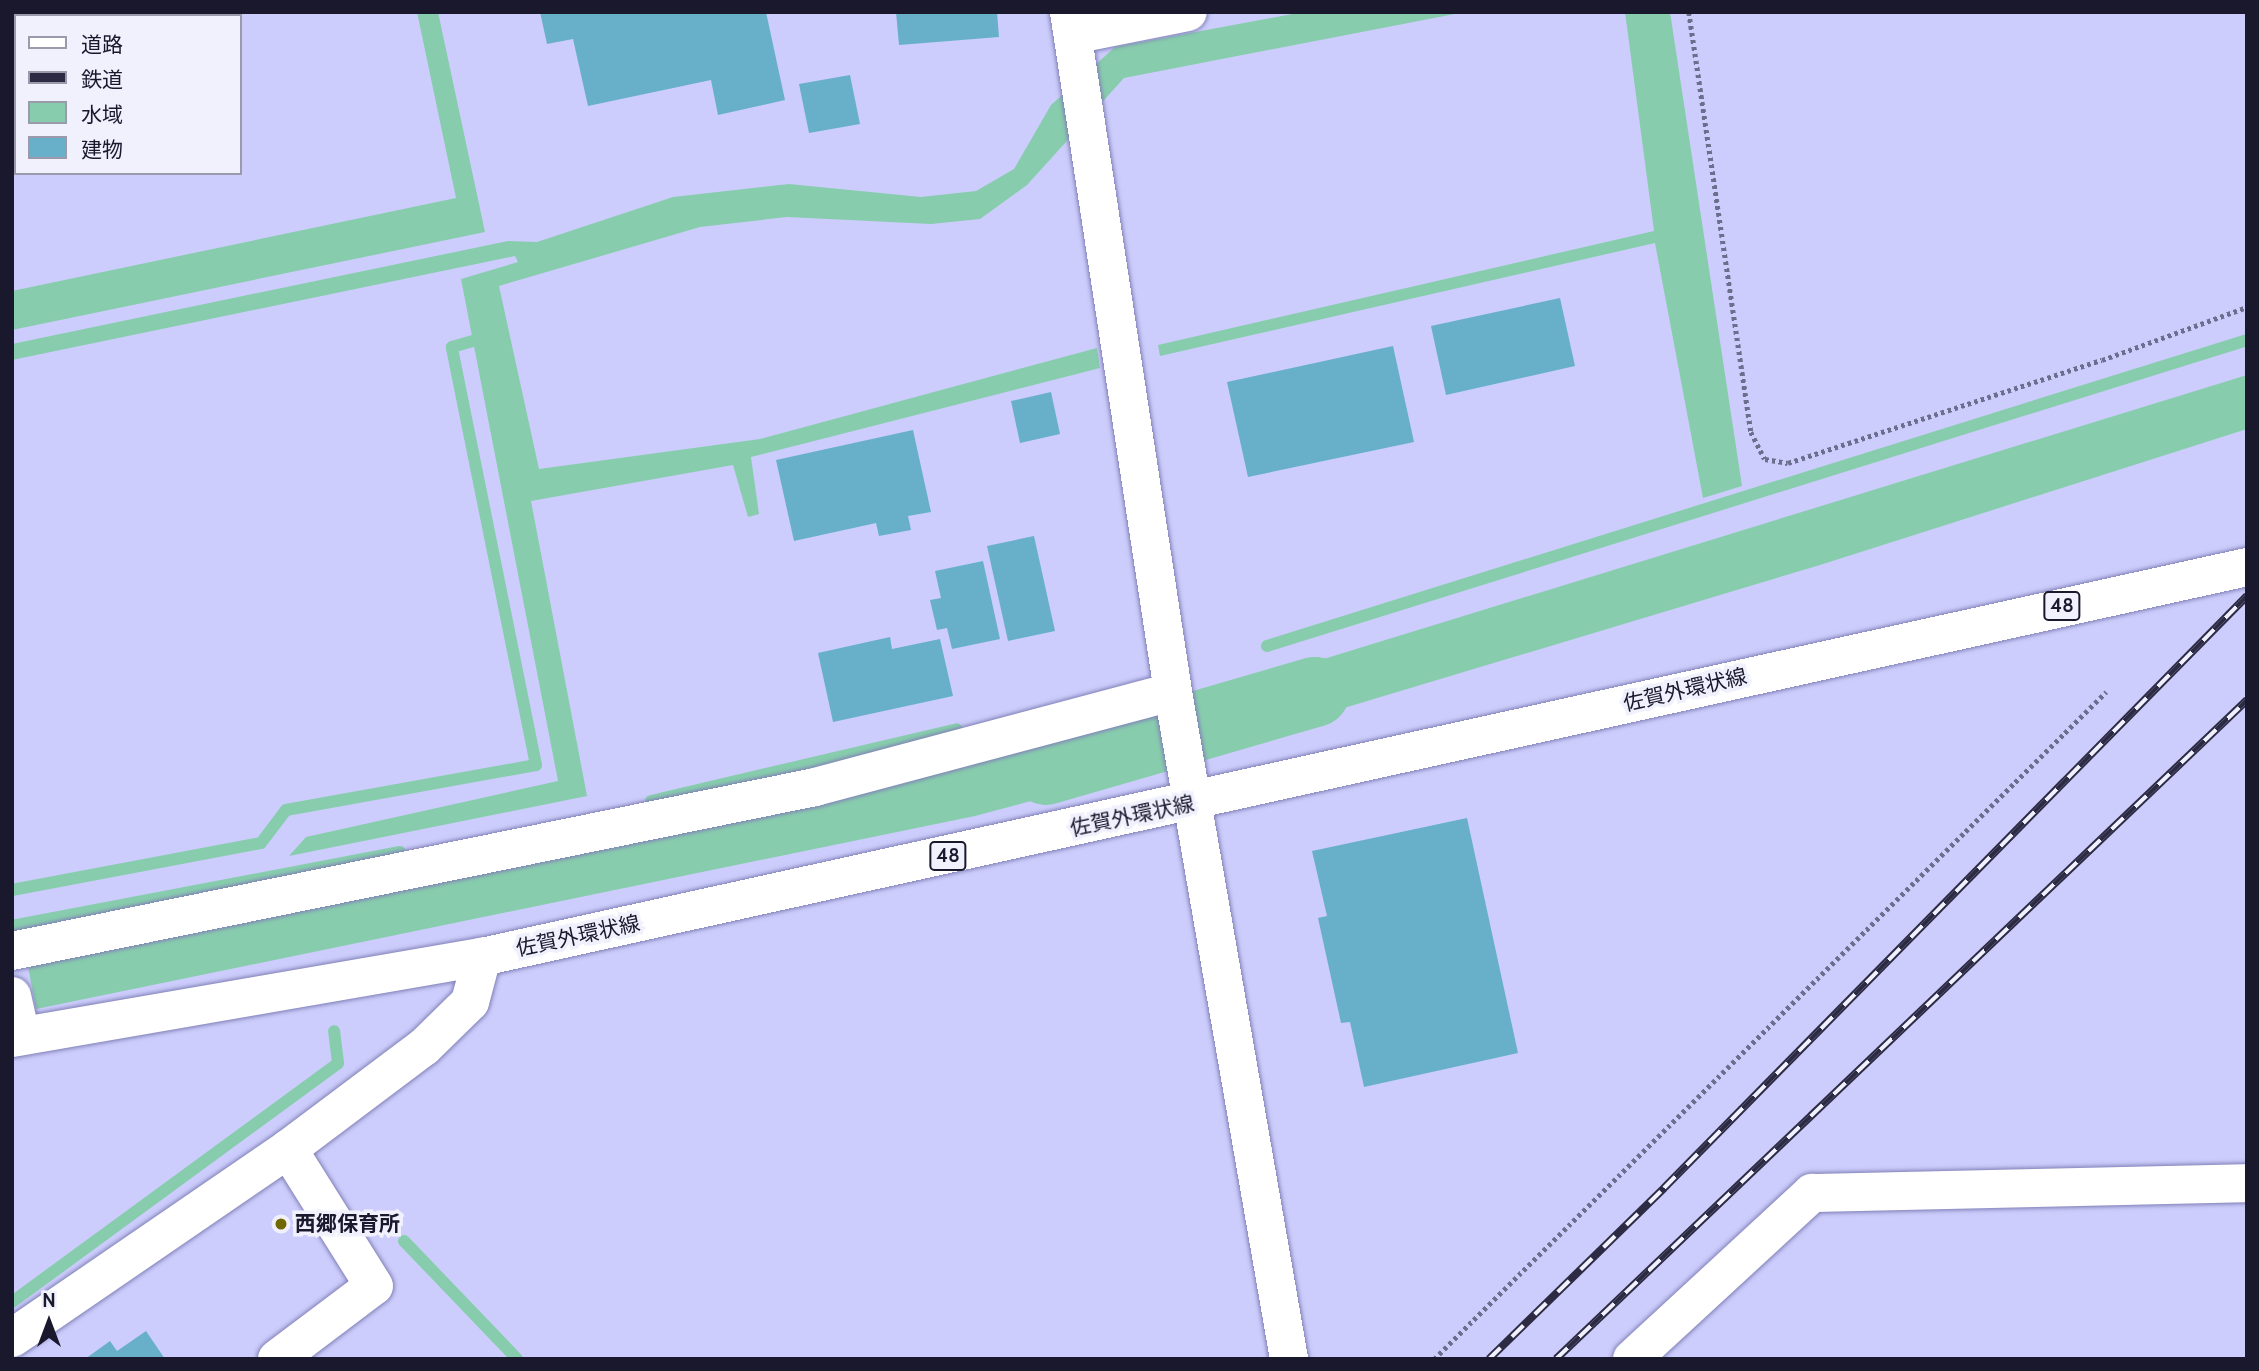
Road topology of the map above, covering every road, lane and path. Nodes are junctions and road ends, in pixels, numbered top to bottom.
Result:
1 (1188, 12) edge
2 (1689, 12) edge
3 (1073, 37) edge
4 (2247, 307) edge
5 (2247, 567) edge
6 (1172, 692) junction
7 (2106, 692) dead end
8 (1192, 803) junction
9 (12, 951) edge
10 (482, 957) junction
11 (12, 996) edge
12 (17, 1037) edge
13 (288, 1149) junction
14 (2247, 1183) edge
15 (12, 1338) edge
16 (277, 1359) edge
17 (1289, 1359) edge
18 (1434, 1359) edge
19 (1632, 1359) edge

1 - 3 street
2 - 4 path
3 - 6 street
5 - 8 street, 佐賀外環状線 / 48
6 - 8 street
6 - 9 street
7 - 18 path
8 - 10 street, 佐賀外環状線 / 48
8 - 17 street
10 - 12 street, 佐賀外環状線 / 48
10 - 13 street
11 - 12 street
13 - 15 street
13 - 16 street
14 - 19 street

